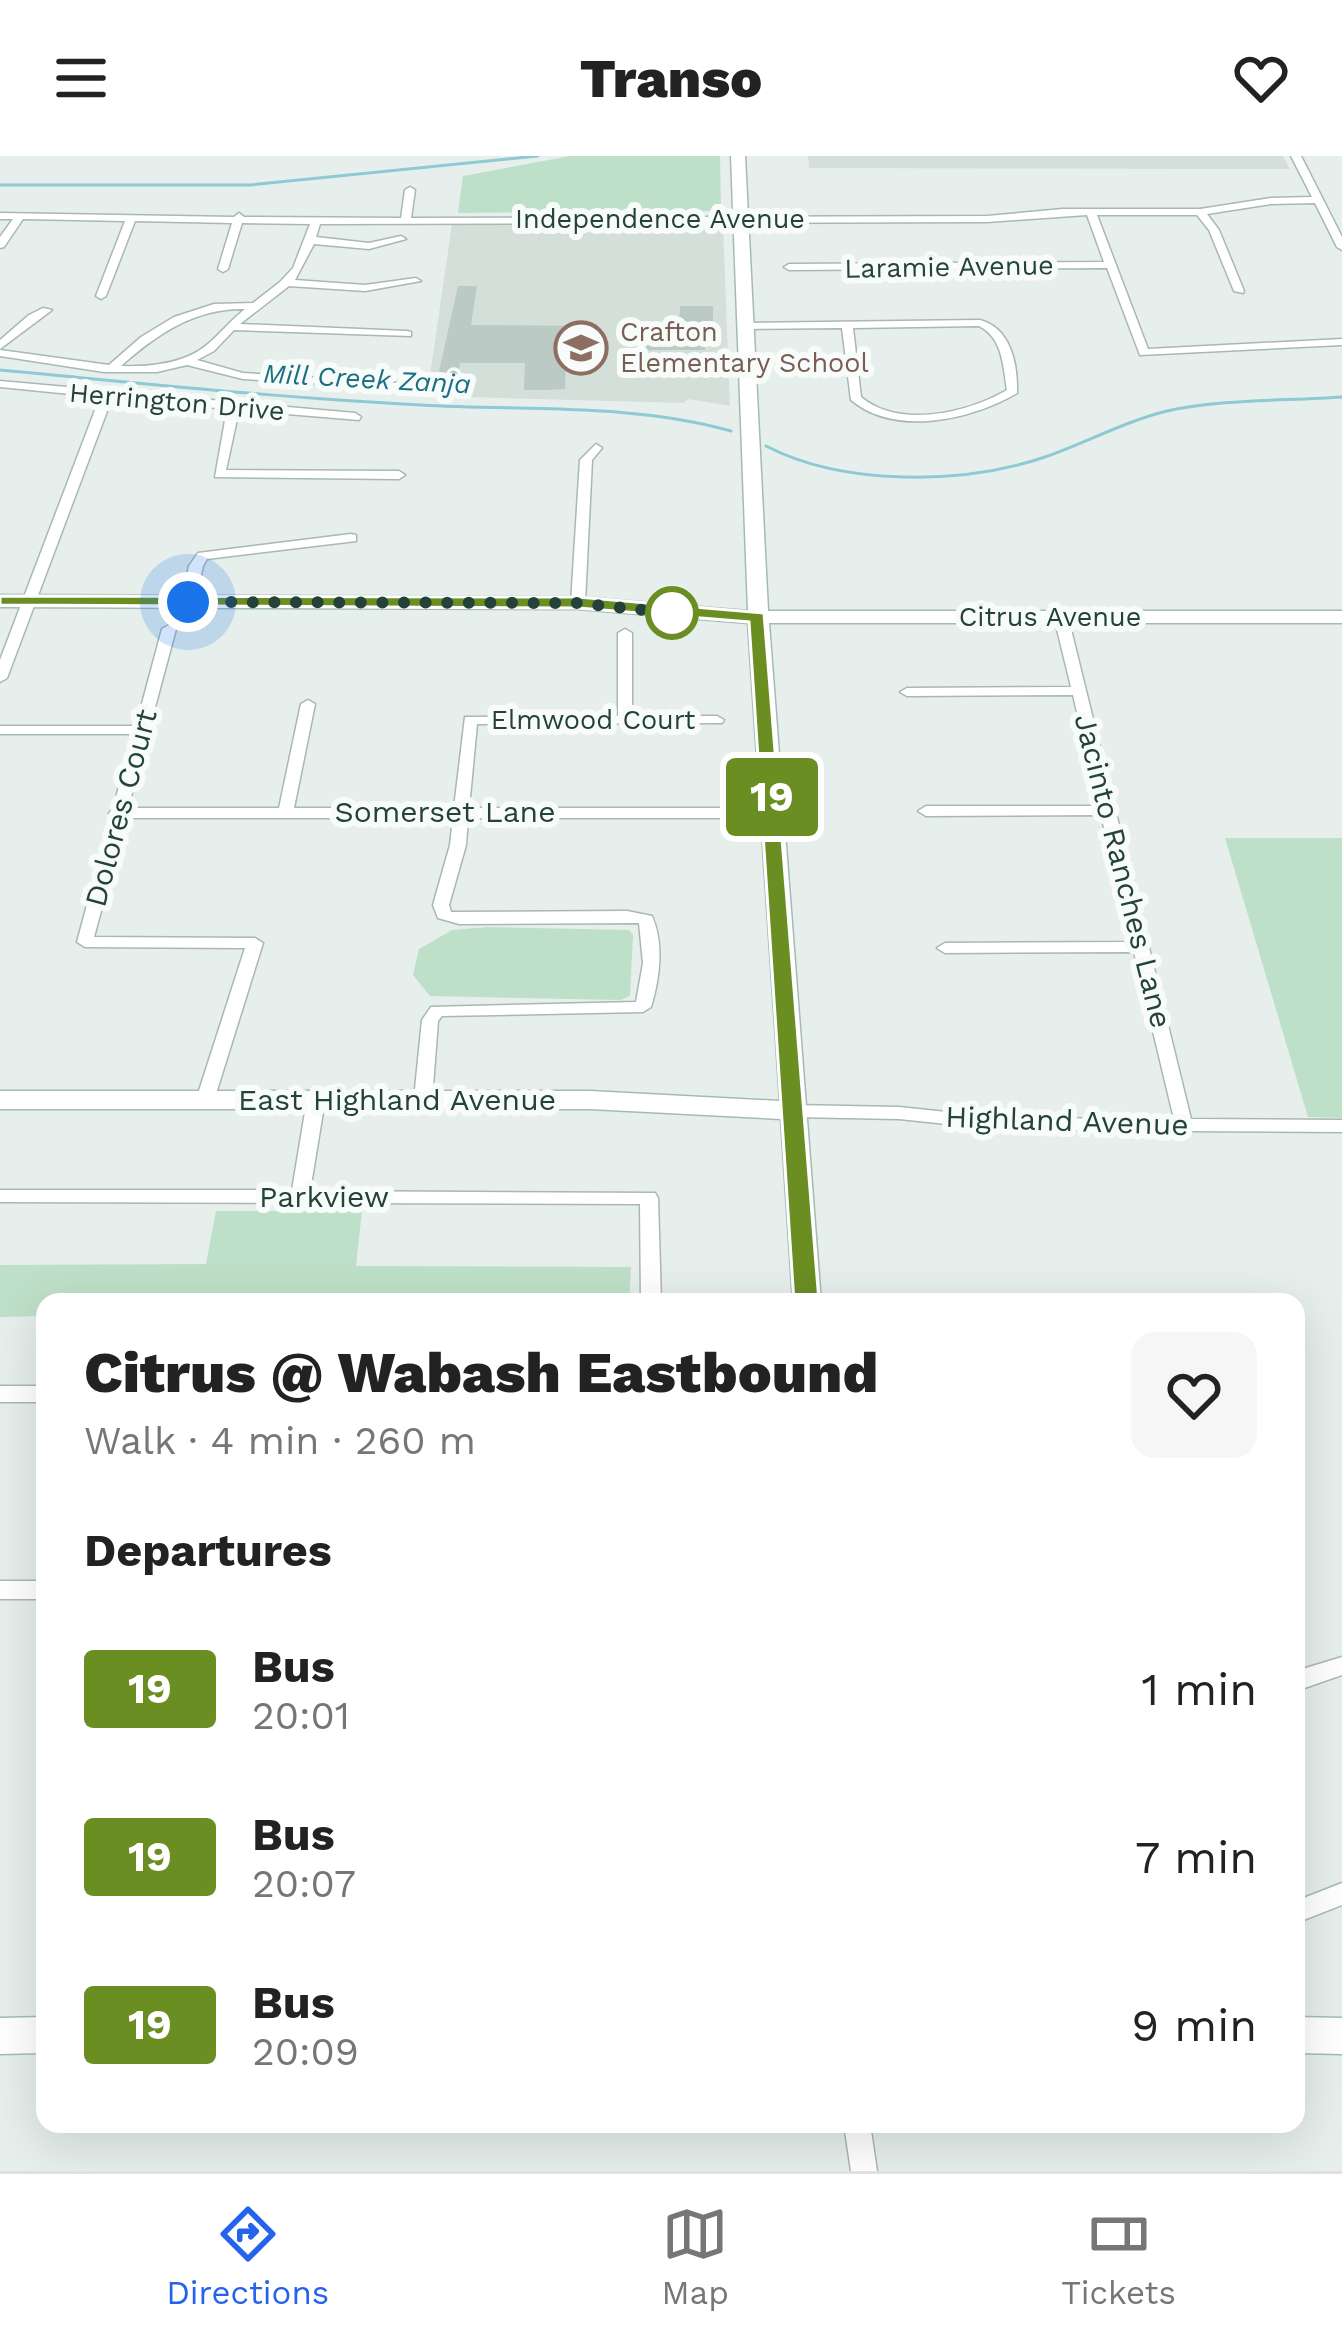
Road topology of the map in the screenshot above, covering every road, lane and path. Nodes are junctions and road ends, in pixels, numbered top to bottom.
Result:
1 (738, 156) edge
2 (1296, 156) edge
3 (410, 190) dead end
4 (1319, 200) junction
5 (1091, 212) junction
6 (1200, 212) junction
7 (0, 216) edge
8 (20, 216) junction
9 (132, 216) junction
10 (239, 216) junction
11 (406, 219) junction
12 (741, 219) junction
13 (316, 220) junction
14 (401, 239) dead end
15 (310, 240) junction
16 (0, 245) edge
17 (1342, 247) edge
18 (1109, 265) junction
19 (789, 267) dead end
20 (223, 269) dead end
21 (416, 281) dead end
22 (290, 283) junction
23 (1239, 291) dead end
24 (101, 296) dead end
25 (256, 306) junction
26 (47, 310) dead end
27 (848, 324) junction
28 (746, 326) junction
29 (231, 327) junction
30 (407, 334) dead end
31 (1342, 342) edge
32 (0, 350) edge
33 (186, 361) junction
34 (113, 367) junction
35 (0, 384) edge
36 (397, 386) dead end
37 (106, 397) junction
38 (233, 408) junction
39 (355, 417) dead end
40 (596, 448) dead end
41 (399, 475) dead end
42 (351, 538) dead end
43 (0, 601) edge
44 (28, 602) junction
45 (188, 602) junction
46 (578, 603) junction
47 (758, 617) junction
48 (1061, 617) junction
49 (1342, 617) edge
50 (169, 629) dead end
51 (625, 633) dead end
52 (0, 678) edge
53 (1079, 691) junction
54 (907, 692) dead end
55 (308, 704) dead end
56 (717, 720) dead end
57 (625, 721) junction
58 (0, 730) edge
59 (141, 730) junction
60 (1109, 810) junction
61 (462, 811) junction
62 (926, 811) dead end
63 (286, 812) junction
64 (117, 813) junction
65 (772, 813) junction
66 (1142, 947) junction
67 (944, 948) dead end
68 (423, 1099) junction
69 (0, 1100) edge
70 (205, 1100) junction
71 (316, 1100) junction
72 (793, 1111) junction
73 (1184, 1124) junction
74 (1342, 1126) edge
75 (0, 1196) edge
76 (300, 1197) junction
77 (651, 1293) edge
78 (806, 1293) edge
79 (0, 1394) edge
80 (36, 1394) edge
81 (0, 1590) edge
82 (36, 1590) edge
83 (1342, 1666) edge
84 (1305, 1678) edge
85 (1342, 1894) edge
86 (1305, 1908) edge
87 (1305, 2035) edge
88 (0, 2036) edge
89 (36, 2036) edge
90 (1342, 2036) edge
91 (858, 2133) edge
92 (864, 2171) edge

1 - 12 street
2 - 4 street
3 - 11 street
4 - 6 street, Independence Avenue
4 - 17 street
5 - 6 street, Independence Avenue
5 - 12 street, Independence Avenue
5 - 18 street
6 - 23 street
7 - 8 street, Independence Avenue
8 - 9 street, Independence Avenue
8 - 16 street
9 - 10 street, Independence Avenue
9 - 24 street
10 - 13 street, Independence Avenue
10 - 20 street
11 - 12 street, Independence Avenue
11 - 13 street, Independence Avenue
12 - 28 street
13 - 15 street
14 - 15 street
15 - 22 street
18 - 19 street, Laramie Avenue
18 - 31 street
21 - 22 street
22 - 25 street
25 - 29 street
25 - 34 street
26 - 32 street
27 - 27 street
27 - 28 street
28 - 47 street
29 - 30 street
29 - 33 street
32 - 34 street
33 - 34 street
33 - 36 street
35 - 37 street, Herrington Drive
37 - 38 street, Herrington Drive
37 - 44 street
38 - 39 street, Herrington Drive
38 - 41 street
40 - 46 street
42 - 45 street
43 - 44 street, Citrus Avenue
44 - 45 street, Citrus Avenue
44 - 52 street
45 - 46 street, Citrus Avenue
46 - 47 street, Citrus Avenue
47 - 48 street, Citrus Avenue
47 - 65 street
48 - 49 street, Citrus Avenue
48 - 53 street, Jacinto Ranches Lane
50 - 59 street, Dolores Court
51 - 57 street
53 - 54 street
53 - 60 street, Jacinto Ranches Lane
55 - 63 street
56 - 57 street, Elmwood Court
57 - 61 street, Elmwood Court
58 - 59 street
59 - 64 street, Dolores Court
60 - 62 street
60 - 66 street, Jacinto Ranches Lane
61 - 63 street, Somerset Lane
61 - 65 street, Somerset Lane
61 - 68 street
63 - 64 street, Somerset Lane
64 - 70 street, Dolores Court
65 - 72 street
66 - 67 street
66 - 73 street, Jacinto Ranches Lane
68 - 71 street, East Highland Avenue
68 - 72 street, East Highland Avenue
69 - 70 street, East Highland Avenue
70 - 71 street, East Highland Avenue
71 - 76 street
72 - 73 street, Highland Avenue
72 - 78 street
73 - 74 street, Highland Avenue
75 - 76 street, Parkview
76 - 77 street, Parkview
79 - 80 street
81 - 82 street
83 - 84 street
85 - 86 street
87 - 90 street
88 - 89 street
91 - 92 street

